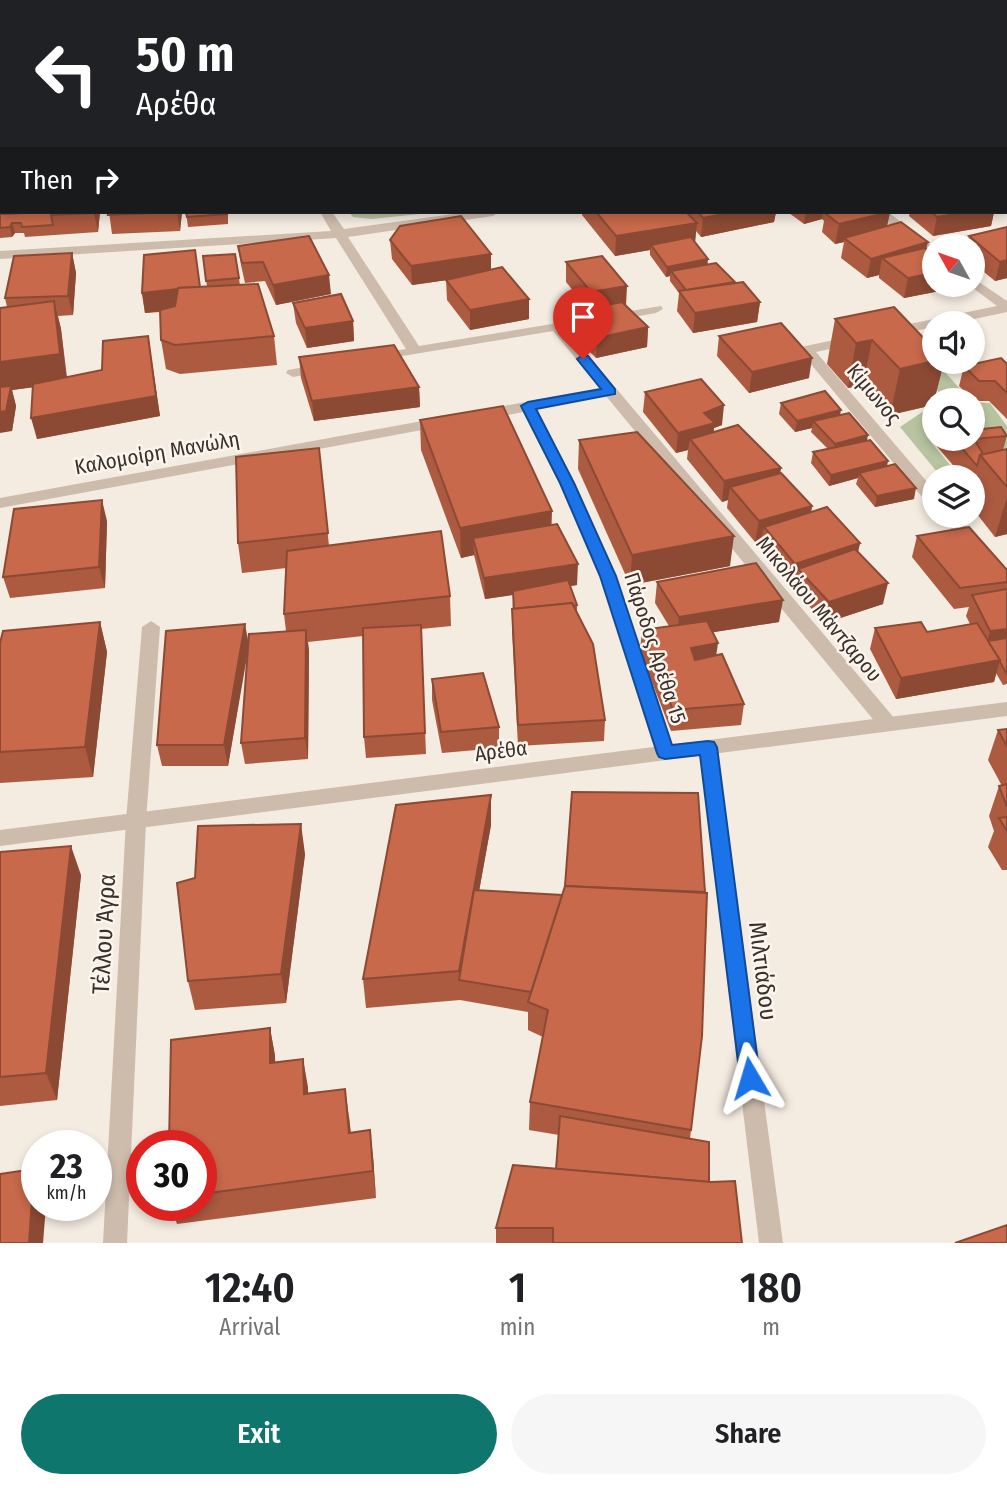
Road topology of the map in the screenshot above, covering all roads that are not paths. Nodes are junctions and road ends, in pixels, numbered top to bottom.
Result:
1 (327, 214) edge
2 (479, 214) edge
3 (883, 214) edge
4 (339, 234) junction
5 (922, 244) edge
6 (0, 255) edge
7 (985, 291) edge
8 (1007, 308) edge
9 (656, 309) dead end
10 (556, 326) junction
11 (415, 351) junction
12 (360, 361) edge
13 (333, 366) edge
14 (293, 373) dead end
15 (610, 391) junction
16 (528, 406) junction
17 (922, 485) edge
18 (0, 503) edge
19 (959, 528) edge
20 (982, 555) edge
21 (151, 627) dead end
22 (1007, 709) edge
23 (888, 724) junction
24 (708, 747) junction
25 (665, 753) junction
26 (136, 821) junction
27 (0, 838) edge
28 (114, 1243) edge
29 (771, 1243) edge

1 - 4 street
2 - 4 street
3 - 5 street
4 - 6 street
4 - 11 street
7 - 8 street
8 - 17 street, Κίμωνος
9 - 10 street
10 - 11 street
10 - 15 street, Μικολάου Μάντζαρου
11 - 12 street
13 - 14 street
15 - 16 street, Καλομοίρη Μανώλη
15 - 23 street, Μικολάου Μάντζαρου
16 - 18 street, Καλομοίρη Μανώλη
16 - 25 street, Πάροδος Αρέθα 15
19 - 20 street
21 - 26 street, Τέλλου Άγρα
22 - 23 street, Αρέθα
23 - 24 street, Αρέθα
24 - 25 street, Αρέθα
24 - 29 street, Μιλτιάδου
25 - 26 street, Αρέθα
26 - 27 street, Αρέθα
26 - 28 street, Τέλλου Άγρα

